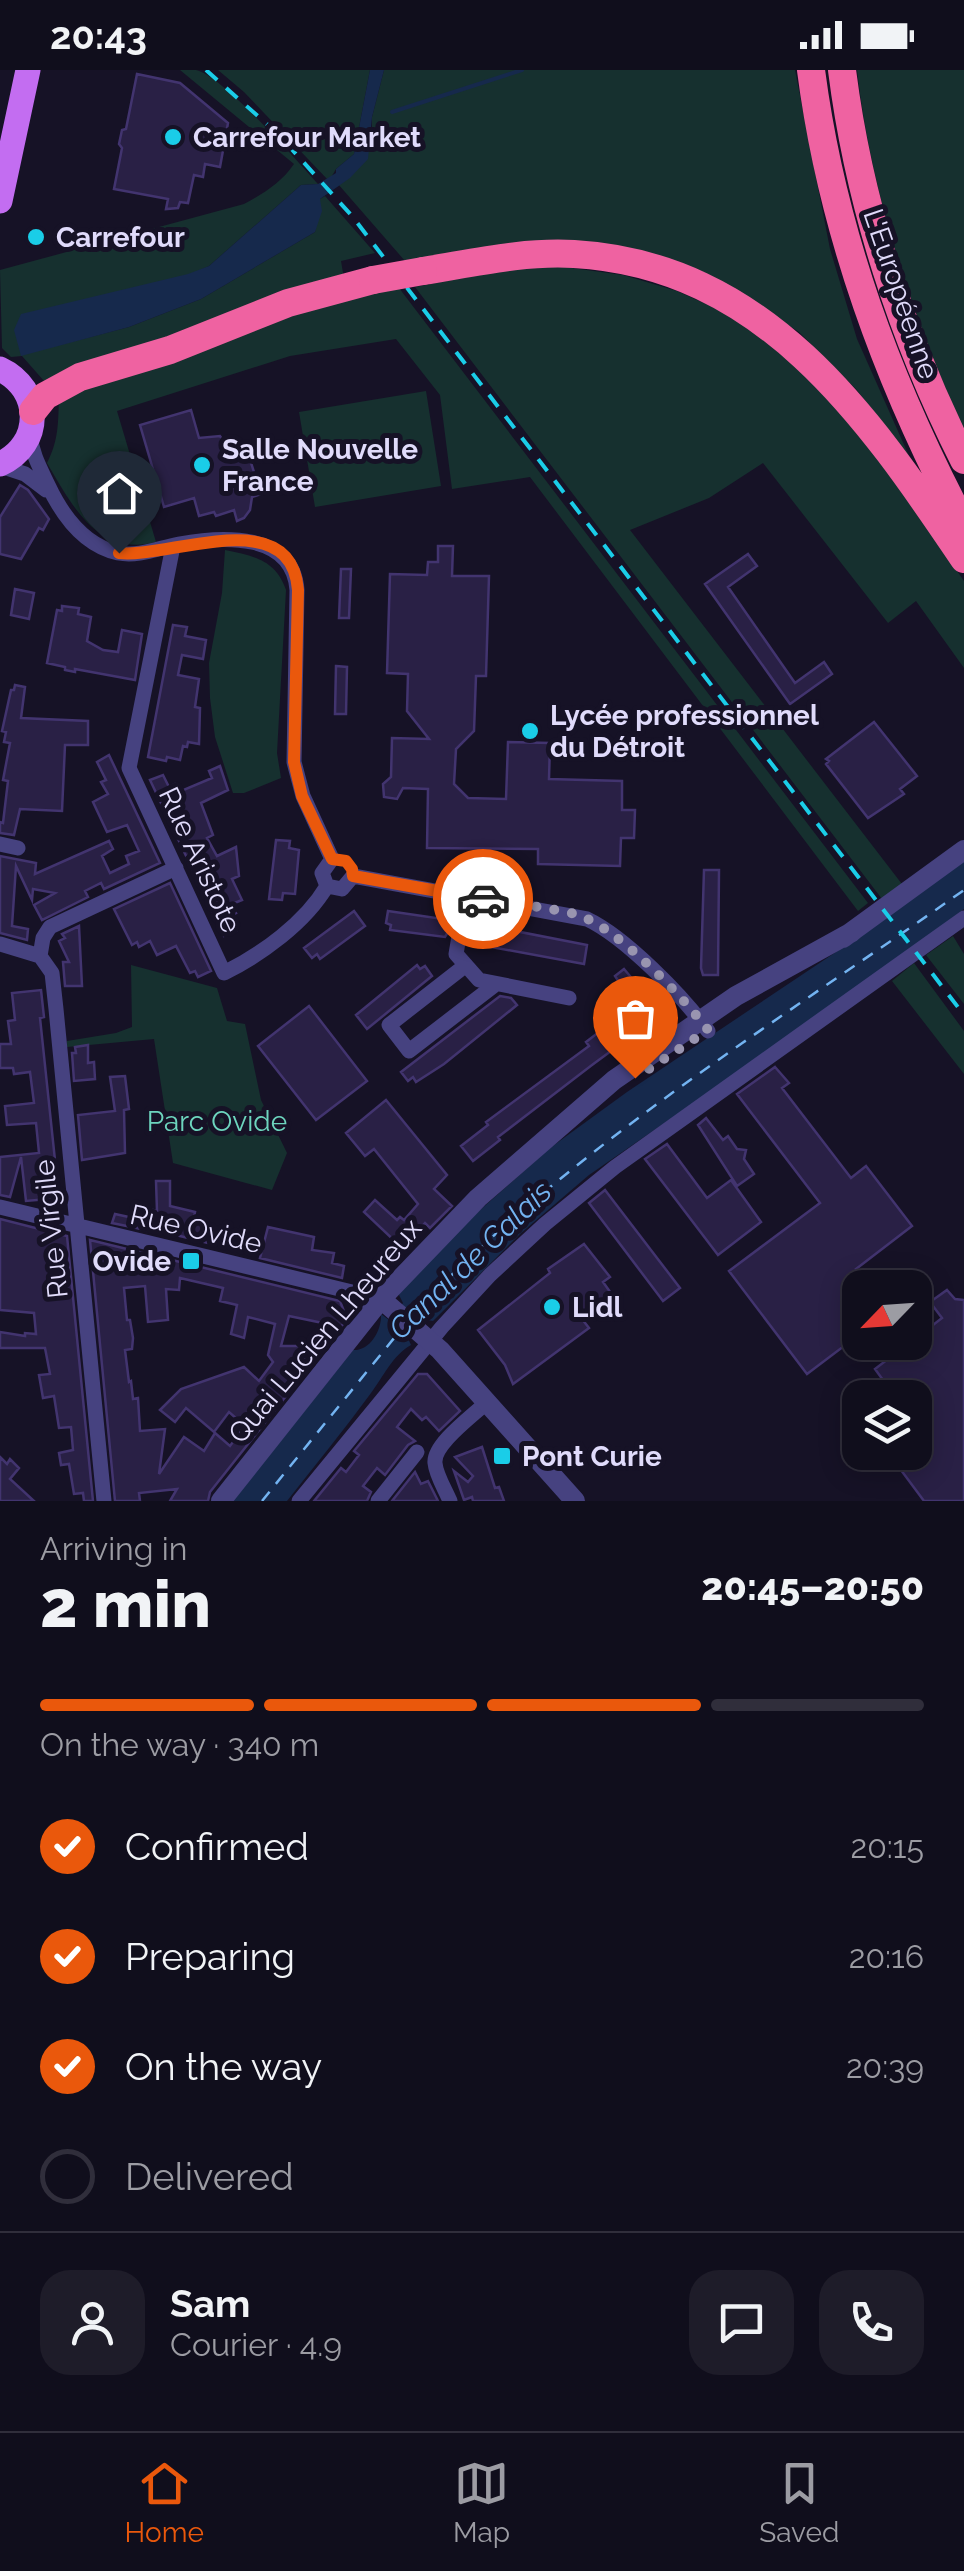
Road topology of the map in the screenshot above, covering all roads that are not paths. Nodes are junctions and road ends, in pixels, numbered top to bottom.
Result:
1 (16, 70) edge
2 (28, 70) edge
3 (811, 70) edge
4 (842, 70) edge
5 (374, 136) dead end
6 (353, 142) dead end
7 (0, 151) edge
8 (0, 200) edge
9 (1, 369) edge
10 (32, 423) junction
11 (964, 460) edge
12 (0, 465) edge
13 (53, 496) junction
14 (964, 526) edge
15 (172, 546) junction
16 (964, 559) edge
17 (0, 844) edge
18 (18, 848) dead end
19 (964, 850) edge
20 (332, 859) junction
21 (176, 868) junction
22 (353, 876) junction
23 (328, 886) junction
24 (466, 896) junction
25 (964, 918) edge
26 (0, 944) edge
27 (40, 956) junction
28 (466, 965) junction
29 (496, 984) junction
30 (569, 998) dead end
31 (704, 1025) junction
32 (0, 1208) edge
33 (75, 1226) junction
34 (381, 1300) junction
35 (424, 1340) junction
36 (483, 1406) junction
37 (417, 1452) dead end
38 (104, 1501) edge
39 (222, 1501) edge
40 (298, 1501) edge
41 (378, 1501) edge
42 (450, 1501) edge
43 (560, 1501) edge
44 (575, 1501) edge

1 - 7 main road
2 - 8 main road
3 - 14 highway, L'Européenne
4 - 11 highway, L'Européenne
5 - 6 street
9 - 10 main road
10 - 12 main road
10 - 13 street
10 - 16 highway, bridge
12 - 13 street
13 - 15 street
15 - 20 street
15 - 21 street, Rue Aristote
17 - 18 street
19 - 31 street, Quai Lucien Lheureux
20 - 22 street
20 - 23 street
21 - 23 street, Rue Aristote
21 - 27 street
22 - 23 street
22 - 24 street
24 - 28 street
24 - 31 street
25 - 35 street
26 - 27 street
27 - 33 street, Rue Virgile
28 - 29 street
28 - 29 street
29 - 30 street
31 - 34 street, Quai Lucien Lheureux
32 - 33 street, Rue Ovide
33 - 34 street, Rue Ovide
33 - 38 street, Rue Virgile
34 - 35 street
34 - 39 street, Quai Lucien Lheureux
35 - 36 street
35 - 40 street
36 - 42 street
36 - 43 street
36 - 44 street
37 - 41 street

